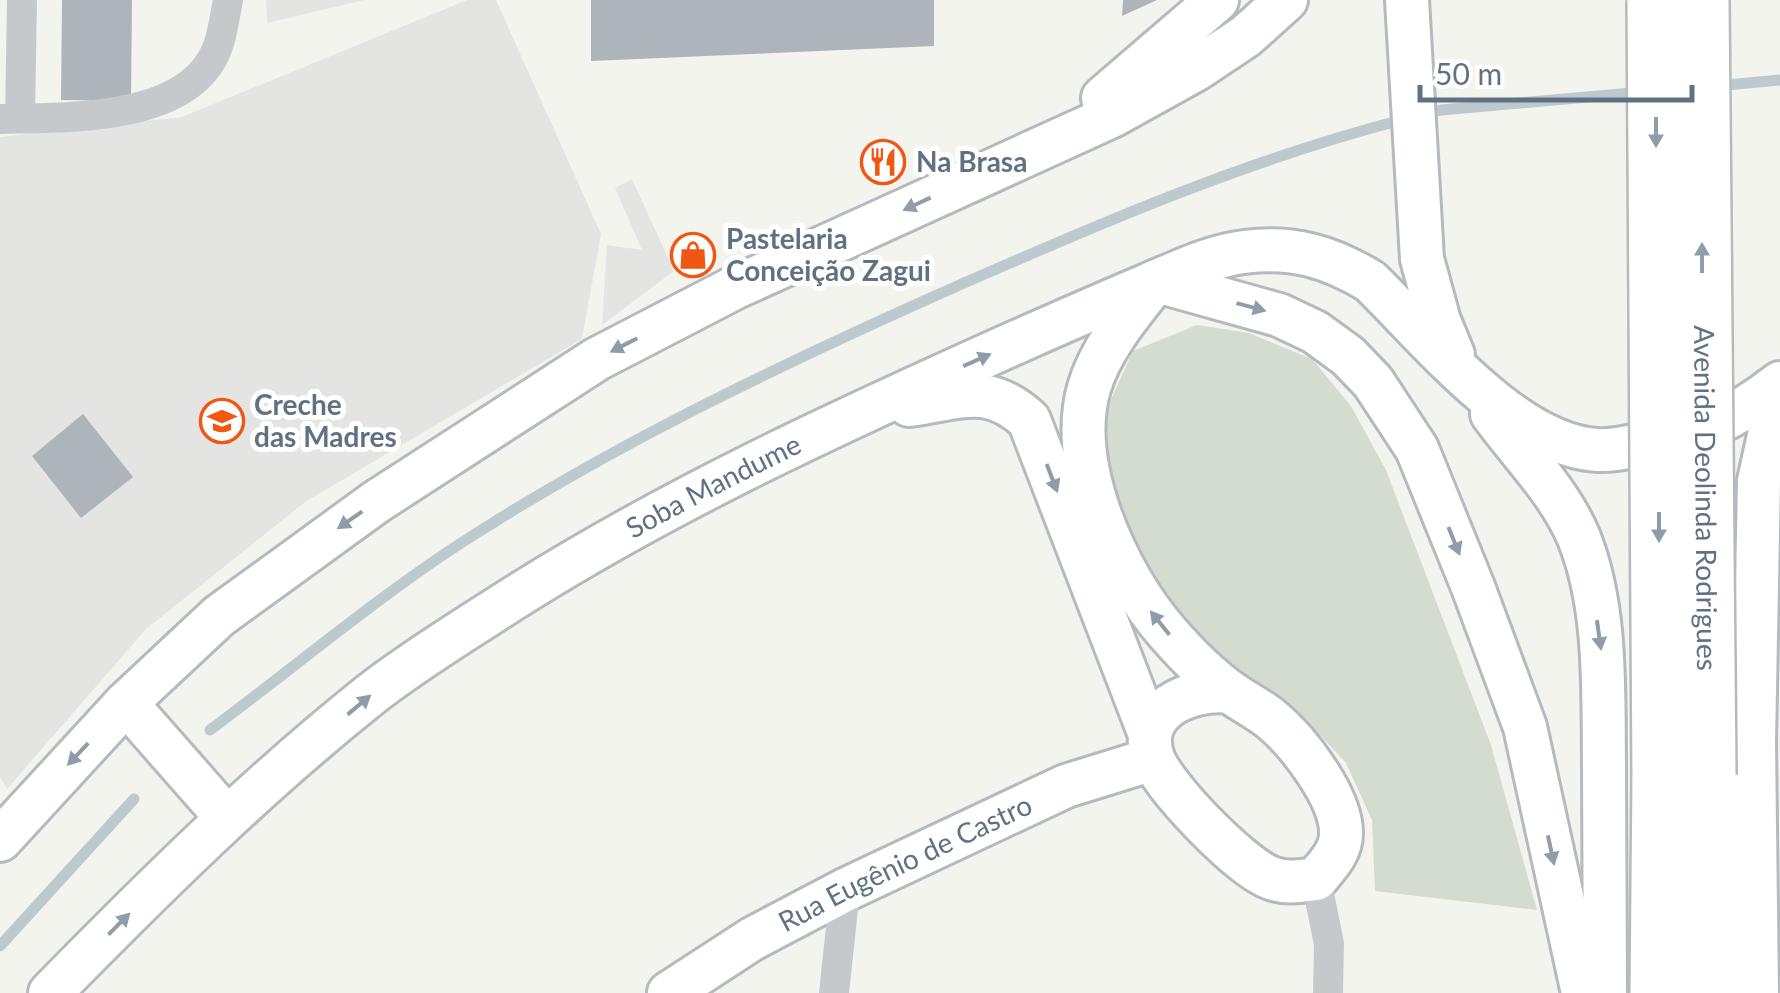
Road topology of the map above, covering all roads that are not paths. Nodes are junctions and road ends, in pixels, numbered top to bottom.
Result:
1 (22, 0) edge
2 (228, 0) edge
3 (1216, 0) edge
4 (1286, 0) edge
5 (1407, 0) edge
6 (1655, 0) edge
7 (1701, 0) edge
8 (10, 118) edge
9 (1005, 164) junction
10 (1157, 281) junction
11 (1459, 368) junction
12 (1780, 384) edge
13 (864, 411) junction
14 (1780, 603) edge
15 (1230, 692) junction
16 (139, 718) junction
17 (1754, 742) junction
18 (1151, 746) junction
19 (1684, 777) junction
20 (213, 802) junction
21 (0, 840) edge
22 (1780, 853) edge
23 (1316, 879) junction
24 (845, 890) junction
25 (1328, 992) edge
26 (50, 993) edge
27 (669, 993) edge
28 (834, 993) edge
29 (1582, 993) edge
30 (1605, 993) edge
31 (1658, 993) edge
32 (1711, 993) edge
33 (1757, 993) edge

1 - 8 street
2 - 8 street
3 - 9 main road
4 - 9 main road
5 - 11 main road
6 -> 19 highway, Avenida Deolinda Rodrigues, bridge
19 -> 7 highway, Avenida Deolinda Rodrigues, bridge
9 -> 16 main road
10 - 11 main road, Soba Mandume
13 -> 10 main road, Soba Mandume
15 -> 10 main road
10 -> 29 main road
11 - 12 main road
11 -> 30 main road
12 - 17 main road
13 -> 18 main road
20 -> 13 main road, Soba Mandume
14 - 17 main road
15 - 18 main road
15 - 23 main road
16 - 20 main road
16 -> 21 main road
17 - 22 main road
17 - 33 main road
18 - 23 main road
18 - 24 main road, Rua Eugênio de Castro
19 - 31 highway, Avenida Deolinda Rodrigues
19 - 32 highway, Avenida Deolinda Rodrigues
26 -> 20 main road, Soba Mandume
23 - 25 street
24 - 27 main road, Rua Eugênio de Castro
24 - 28 street

